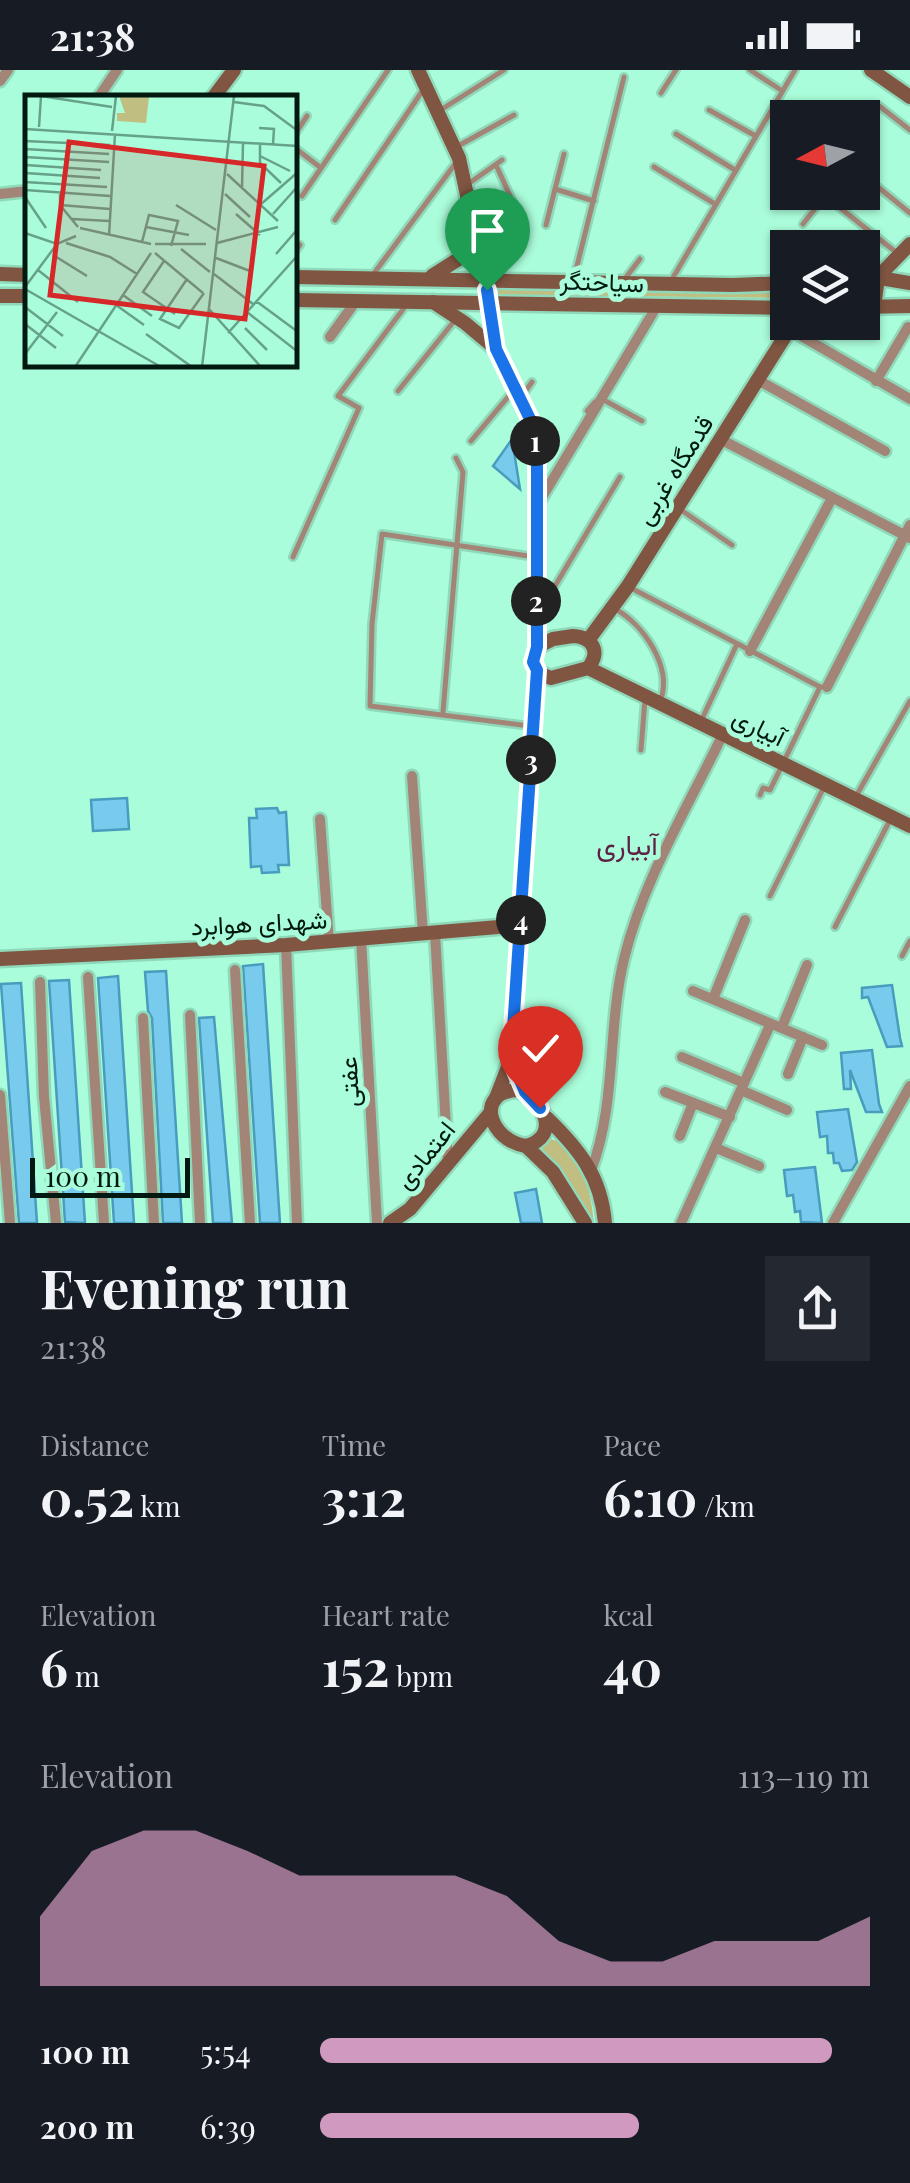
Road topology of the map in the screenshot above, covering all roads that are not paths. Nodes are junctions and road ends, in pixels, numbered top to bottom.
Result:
1 (8, 70) edge
2 (117, 70) edge
3 (234, 70) edge
4 (388, 70) edge
5 (418, 70) edge
6 (504, 70) edge
7 (676, 70) edge
8 (750, 70) edge
9 (795, 70) edge
10 (870, 70) edge
11 (624, 78) dead end
12 (0, 81) edge
13 (426, 86) junction
14 (782, 90) junction
15 (661, 93) dead end
16 (100, 95) edge
17 (215, 95) edge
18 (910, 97) edge
19 (880, 108) edge
20 (708, 110) dead end
21 (440, 111) junction
22 (308, 116) dead end
23 (514, 116) dead end
24 (298, 130) edge
25 (910, 130) edge
26 (676, 134) dead end
27 (755, 136) junction
28 (298, 150) edge
29 (457, 152) junction
30 (564, 154) dead end
31 (654, 167) dead end
32 (321, 168) junction
33 (735, 170) junction
34 (466, 186) junction
35 (555, 189) junction
36 (880, 189) edge
37 (25, 191) edge
38 (0, 194) edge
39 (302, 196) dead end
40 (594, 201) junction
41 (714, 204) junction
42 (910, 213) edge
43 (335, 220) dead end
44 (474, 224) junction
45 (524, 224) dead end
46 (803, 224) dead end
47 (546, 225) dead end
48 (905, 249) edge
49 (640, 260) dead end
50 (880, 268) edge
51 (0, 274) edge
52 (25, 275) edge
53 (298, 277) edge
54 (371, 278) junction
55 (429, 278) junction
56 (880, 278) edge
57 (485, 279) junction
58 (518, 280) junction
59 (573, 281) junction
60 (622, 283) junction
61 (910, 283) edge
62 (670, 284) junction
63 (770, 284) edge
64 (733, 285) junction
65 (298, 300) edge
66 (356, 301) junction
67 (408, 301) junction
68 (488, 301) junction
69 (432, 302) junction
70 (657, 306) junction
71 (910, 306) edge
72 (880, 307) edge
73 (734, 308) junction
74 (770, 308) edge
75 (457, 318) junction
76 (908, 327) edge
77 (330, 337) dead end
78 (782, 340) edge
79 (813, 340) edge
80 (496, 349) junction
81 (616, 376) junction
82 (756, 380) junction
83 (876, 381) junction
84 (532, 382) dead end
85 (398, 391) dead end
86 (518, 394) junction
87 (602, 398) junction
88 (910, 399) edge
89 (587, 411) dead end
90 (642, 421) dead end
91 (720, 439) junction
92 (470, 441) dead end
93 (885, 451) dead end
94 (456, 458) dead end
95 (620, 476) dead end
96 (832, 498) junction
97 (678, 508) junction
98 (535, 510) junction
99 (908, 533) edge
100 (454, 544) junction
101 (732, 546) dead end
102 (293, 557) dead end
103 (535, 557) junction
104 (628, 586) junction
105 (544, 608) junction
106 (612, 608) junction
107 (589, 639) junction
108 (737, 644) junction
109 (537, 647) junction
110 (750, 651) junction
111 (588, 668) junction
112 (537, 670) junction
113 (552, 678) junction
114 (824, 687) junction
115 (645, 696) junction
116 (534, 697) junction
117 (910, 701) edge
118 (660, 704) junction
119 (442, 713) junction
120 (700, 723) junction
121 (533, 726) junction
122 (723, 734) junction
123 (641, 750) dead end
124 (783, 764) junction
125 (412, 776) dead end
126 (825, 785) junction
127 (760, 795) dead end
128 (854, 799) junction
129 (892, 818) junction
130 (320, 819) dead end
131 (910, 826) edge
132 (770, 896) dead end
133 (745, 920) dead end
134 (521, 925) junction
135 (835, 927) dead end
136 (429, 934) junction
137 (361, 938) junction
138 (910, 941) edge
139 (329, 942) junction
140 (286, 945) junction
141 (902, 956) dead end
142 (0, 959) edge
143 (807, 965) dead end
144 (235, 970) dead end
145 (88, 977) dead end
146 (40, 982) dead end
147 (694, 991) dead end
148 (713, 999) junction
149 (190, 1015) dead end
150 (143, 1018) dead end
151 (776, 1026) junction
152 (803, 1037) junction
153 (822, 1045) dead end
154 (682, 1057) dead end
155 (511, 1059) junction
156 (788, 1074) dead end
157 (910, 1086) edge
158 (744, 1087) junction
159 (525, 1092) junction
160 (665, 1092) dead end
161 (0, 1095) edge
162 (693, 1104) junction
163 (493, 1105) junction
164 (787, 1110) dead end
165 (546, 1118) junction
166 (730, 1118) junction
167 (680, 1136) dead end
168 (526, 1146) junction
169 (716, 1148) junction
170 (448, 1163) junction
171 (759, 1166) dead end
172 (590, 1171) junction
173 (609, 1222) edge
174 (10, 1223) edge
175 (56, 1223) edge
176 (104, 1223) edge
177 (154, 1223) edge
178 (200, 1223) edge
179 (250, 1223) edge
180 (297, 1223) edge
181 (377, 1223) edge
182 (390, 1223) edge
183 (585, 1223) edge
184 (681, 1223) edge
185 (833, 1223) edge

1 - 12 street
2 - 16 street
3 - 17 street
4 - 32 lane
5 - 13 street
6 - 21 lane
7 - 15 lane
8 - 14 lane
9 - 14 lane
10 - 18 street
11 - 40 lane
13 - 21 street
13 - 43 lane
14 - 27 lane
19 - 25 lane
20 - 27 lane
21 - 29 street
22 - 24 lane
23 - 29 lane
26 - 33 lane
27 - 33 lane
28 - 32 lane
29 - 34 street
29 - 54 lane
30 - 35 lane
31 - 41 lane
32 - 39 lane
33 - 41 lane
34 - 44 street
34 - 45 lane
35 - 40 lane
35 - 47 lane
36 - 42 lane
37 - 38 street
40 - 59 lane
41 - 62 lane
44 - 55 street
44 - 57 street
44 - 58 street
46 - 48 lane
48 - 50 street
49 - 60 lane
51 - 52 street
53 - 54 street
54 - 55 street
55 - 57 street
56 - 61 street
57 - 58 street, سیاحتگر
57 - 68 street
58 - 59 street, سیاحتگر
59 - 60 street, سیاحتگر
60 - 62 street, سیاحتگر
62 - 64 street, سیاحتگر
63 - 64 street, سیاحتگر
64 - 73 street
65 - 66 street, سیاحتگر
66 - 67 street, سیاحتگر
66 - 77 street
67 - 69 street, سیاحتگر
67 - 102 lane
68 - 69 street, سیاحتگر
68 - 70 street, سیاحتگر
68 - 80 street
69 - 75 street
70 - 73 street, سیاحتگر
70 - 81 street
71 - 72 street
73 - 74 street, سیاحتگر
75 - 80 street
75 - 85 lane
76 - 83 street
78 - 82 street, قدمگاه غربی
79 - 83 street
80 - 86 street
81 - 87 street
81 - 89 lane
82 - 91 street, قدمگاه غربی
82 - 93 street
83 - 88 street
84 - 86 lane
86 - 92 lane
86 - 98 street
87 - 90 lane
87 - 98 street
91 - 96 street
91 - 97 street, قدمگاه غربی
94 - 100 lane
95 - 105 lane
96 - 99 street
96 - 110 street
97 - 101 lane
97 - 104 street, قدمگاه غربی
98 - 103 street
99 - 114 street
100 - 103 lane
100 - 119 lane
100 - 119 lane
103 - 105 street
104 - 106 street, قدمگاه غربی
104 - 108 lane
105 - 109 street
106 - 107 street, قدمگاه غربی
106 - 118 lane
107 - 109 street
107 - 111 street
108 - 110 lane
108 - 120 lane
109 - 112 street
110 - 114 lane
111 - 113 street
111 - 115 street, آبیاری
112 - 113 street
112 - 116 street
113 - 116 street
114 - 124 lane
115 - 118 street, آبیاری
115 - 123 lane
116 - 121 street
117 - 128 lane
118 - 120 street, آبیاری
119 - 121 lane
120 - 122 street, آبیاری
121 - 134 street
122 - 124 street, آبیاری
122 - 172 street
124 - 126 street, آبیاری
124 - 127 lane
125 - 136 street
126 - 128 street, آبیاری
126 - 132 lane
128 - 129 street, آبیاری
129 - 131 street, آبیاری
129 - 135 lane
130 - 139 street
133 - 148 street
134 - 136 street, شهدای هوابرد
134 - 155 street
136 - 137 street, شهدای هوابرد
136 - 170 street
137 - 139 street, شهدای هوابرد
137 - 181 street, عفتی
138 - 141 lane
139 - 140 street, شهدای هوابرد
140 - 142 street, شهدای هوابرد
140 - 180 street
143 - 151 street
144 - 179 street
145 - 176 street
146 - 175 street
147 - 148 street
148 - 151 street
149 - 178 street
150 - 177 street
151 - 152 street
151 - 158 street
152 - 153 street
152 - 156 street
154 - 158 street
155 - 159 street
155 - 163 street, اعتمادی
157 - 185 street
158 - 164 street
158 - 166 street
159 - 163 street
159 - 165 street
160 - 162 street
161 - 174 street
162 - 166 street
162 - 167 street
163 - 168 street
163 - 170 street, اعتمادی
165 - 168 street
165 - 172 street
166 - 169 street
168 - 183 street
169 - 171 street
169 - 184 street
170 - 182 street, اعتمادی
172 - 173 street

